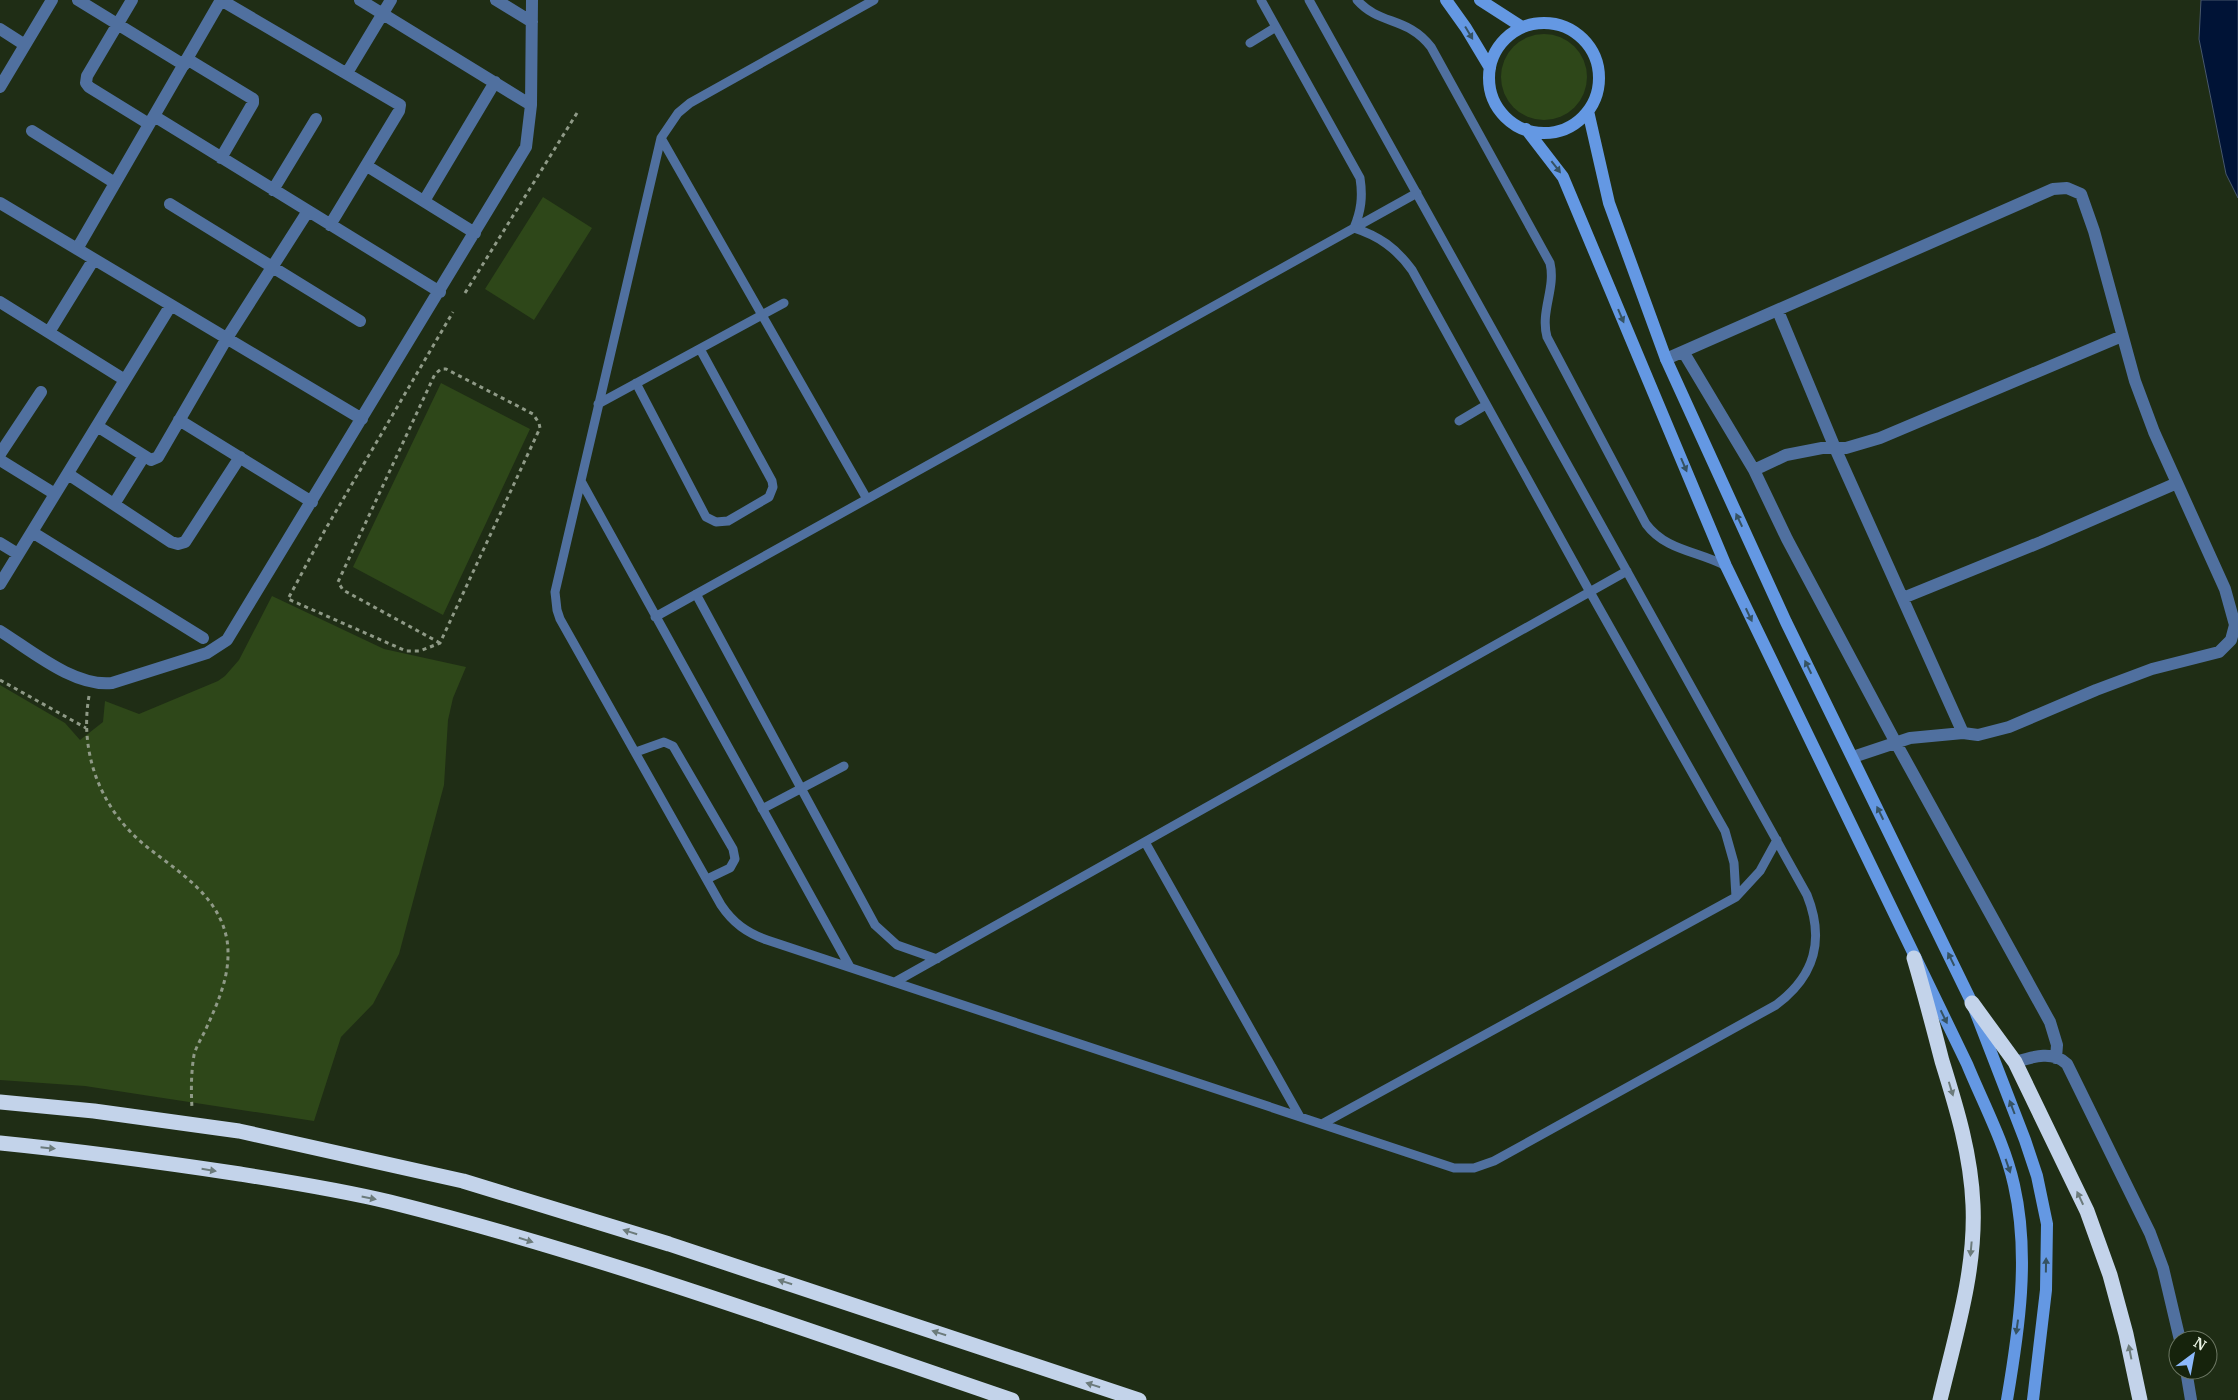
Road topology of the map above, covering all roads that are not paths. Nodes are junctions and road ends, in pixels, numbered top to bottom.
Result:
1 (52, 0) edge
2 (78, 0) edge
3 (132, 0) edge
4 (221, 0) edge
5 (360, 0) edge
6 (391, 0) edge
7 (496, 0) edge
8 (532, 0) edge
9 (874, 0) edge
10 (1261, 0) edge
11 (1309, 0) edge
12 (1357, 0) edge
13 (1446, 0) edge
14 (1480, 0) edge
15 (382, 14) junction
16 (532, 22) junction
17 (117, 24) junction
18 (1276, 27) junction
19 (1522, 27) junction
20 (0, 29) edge
21 (1250, 43) dead end
22 (25, 45) junction
23 (185, 62) junction
24 (1490, 68) junction
25 (347, 73) junction
26 (495, 82) junction
27 (0, 87) edge
28 (531, 105) junction
29 (1588, 111) junction
30 (316, 119) dead end
31 (152, 120) junction
32 (1526, 129) junction
33 (32, 131) dead end
34 (661, 138) junction
35 (221, 158) junction
36 (367, 166) junction
37 (115, 183) junction
38 (273, 190) junction
39 (1417, 193) junction
40 (424, 201) junction
41 (0, 203) edge
42 (170, 204) dead end
43 (308, 211) junction
44 (330, 225) junction
45 (1354, 228) junction
46 (475, 234) junction
47 (78, 249) junction
48 (94, 259) junction
49 (272, 267) junction
50 (440, 292) junction
51 (0, 302) edge
52 (784, 303) dead end
53 (171, 305) junction
54 (1778, 311) junction
55 (761, 314) junction
56 (360, 321) dead end
57 (48, 332) junction
58 (2122, 336) junction
59 (226, 338) junction
60 (700, 349) junction
61 (1684, 353) junction
62 (1666, 360) junction
63 (125, 380) junction
64 (636, 384) junction
65 (41, 392) dead end
66 (598, 404) junction
67 (1486, 405) junction
68 (362, 419) junction
69 (179, 420) junction
70 (1459, 421) dead end
71 (97, 426) junction
72 (1835, 448) junction
73 (0, 454) edge
74 (144, 456) junction
75 (240, 457) junction
76 (0, 460) edge
77 (1754, 470) junction
78 (68, 474) junction
79 (581, 481) junction
80 (2177, 483) junction
81 (55, 494) junction
82 (866, 499) junction
83 (312, 502) junction
84 (114, 504) junction
85 (32, 532) junction
86 (0, 543) edge
87 (18, 554) junction
88 (1726, 566) junction
89 (1627, 571) junction
90 (0, 584) edge
91 (1590, 592) junction
92 (696, 594) junction
93 (1903, 598) junction
94 (656, 617) junction
95 (0, 631) edge
96 (203, 638) dead end
97 (1963, 733) junction
98 (1896, 743) junction
99 (636, 752) junction
100 (1853, 757) junction
101 (844, 766) dead end
102 (801, 789) junction
103 (762, 809) junction
104 (1777, 840) junction
105 (1145, 842) junction
106 (707, 879) junction
107 (1736, 897) junction
108 (1914, 958) junction
109 (937, 959) junction
110 (850, 967) junction
111 (895, 982) junction
112 (1972, 1003) junction
113 (2056, 1058) junction
114 (2015, 1062) junction
115 (0, 1102) edge
116 (1300, 1117) junction
117 (1322, 1124) junction
118 (0, 1143) edge
119 (2178, 1330) edge
120 (2188, 1380) edge
121 (1012, 1400) edge
122 (1140, 1400) edge
123 (1940, 1400) edge
124 (2007, 1400) edge
125 (2032, 1400) edge
126 (2140, 1400) edge
127 (2191, 1400) edge

1 - 22 street
2 - 17 street
3 - 17 street
4 - 23 street
4 - 25 street
5 - 15 street
6 - 15 street
7 - 16 street
8 - 16 street
9 - 34 lane
10 - 18 lane
11 - 39 lane
12 - 88 lane
13 -> 24 main road
14 - 19 main road
15 - 25 street
15 - 26 street
16 - 28 street
17 - 23 street
17 - 31 street
18 - 21 lane
18 - 45 lane
19 - 24 main road
19 - 29 main road
20 - 22 street
22 - 27 street
23 - 31 street
23 - 35 street
24 - 32 main road
25 - 36 street
26 - 28 street
26 - 40 street
28 - 46 street
29 - 32 main road
29 - 62 main road
30 - 38 street
31 - 35 street
31 - 37 street
32 -> 88 main road
33 - 37 street
34 - 55 lane
34 - 66 lane
35 - 38 street
36 - 40 street
36 - 44 street
37 - 47 street
38 - 43 street
39 - 45 lane
39 - 89 lane
40 - 46 street
41 - 47 street
42 - 49 street
43 - 44 street
43 - 49 street
44 - 50 street
45 - 67 lane
45 - 82 lane
46 - 50 street
47 - 48 street
48 - 53 street
48 - 57 street
49 - 56 street
49 - 59 street
50 - 68 street
51 - 57 street
52 - 55 lane
53 - 59 street
53 - 63 street
54 - 58 street
54 - 61 street
54 - 72 street
55 - 60 lane
55 - 82 lane
57 - 63 street
58 - 72 street
58 - 80 street
59 - 68 street
59 - 69 street
60 - 64 lane
60 - 64 lane
61 - 62 street
61 - 77 street
100 -> 62 main road
63 - 71 street
64 - 66 lane
65 - 73 street
66 - 79 lane
67 - 70 lane
67 - 91 lane
68 - 83 street
69 - 74 street
69 - 75 street
71 - 74 street
71 - 78 street
72 - 77 street
72 - 93 street
74 - 84 street
75 - 83 street
75 - 84 street
76 - 81 street
77 - 98 street
78 - 81 street
78 - 84 street
79 - 94 lane
79 - 99 lane
80 - 93 street
80 - 97 street
81 - 85 street
82 - 92 lane
83 - 95 street
85 - 87 street
85 - 96 street
86 - 87 street
87 - 90 street
88 -> 108 main road
89 - 91 lane
89 - 104 lane
91 - 105 lane
91 - 107 lane
92 - 94 lane
92 - 102 lane
93 - 97 street
94 - 103 lane
97 - 98 street
98 - 100 street
98 - 113 street
99 - 106 lane
99 - 106 lane
112 -> 100 main road
101 - 102 lane
102 - 103 lane
102 - 109 lane
103 - 110 lane
104 - 107 lane
104 - 117 lane
105 - 109 lane
105 - 116 lane
106 - 110 lane
107 - 117 lane
108 -> 123 highway
108 -> 124 main road
109 - 111 lane
110 - 111 lane
111 - 116 lane
112 - 114 highway
125 -> 112 main road
113 - 114 street
113 - 119 street
126 -> 114 highway
122 -> 115 highway
116 - 117 lane
118 -> 121 highway
120 - 127 street

